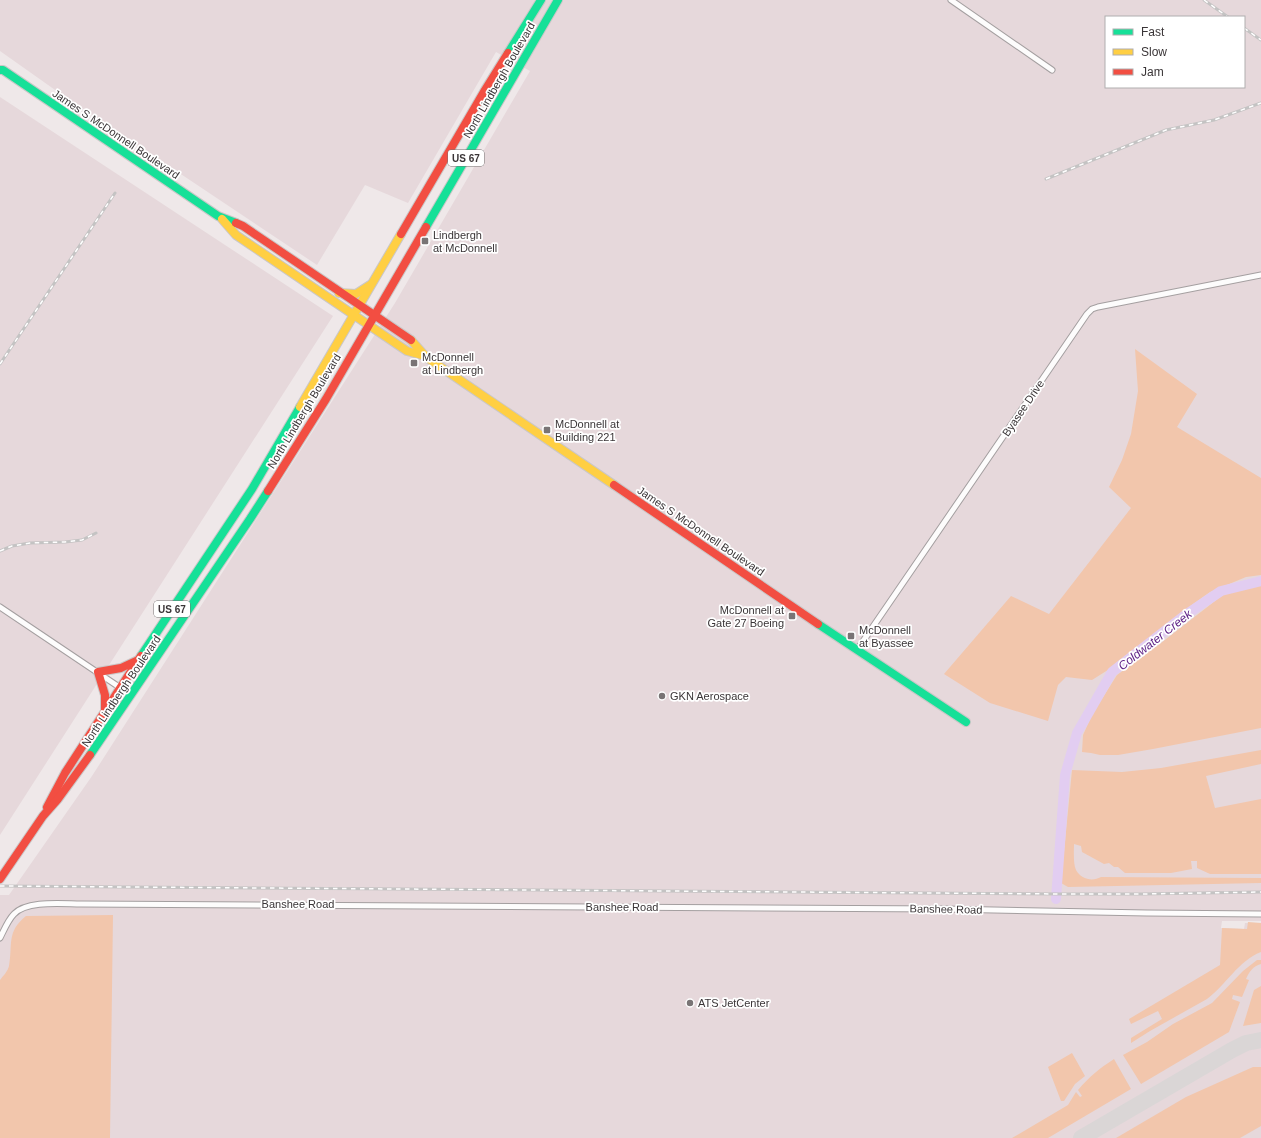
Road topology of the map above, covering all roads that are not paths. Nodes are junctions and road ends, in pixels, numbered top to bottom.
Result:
1 (542, 0) edge
2 (558, 0) edge
3 (951, 0) edge
4 (1, 68) edge
5 (1052, 70) dead end
6 (218, 216) junction
7 (1261, 275) edge
8 (373, 283) junction
9 (339, 293) junction
10 (359, 306) junction
11 (354, 315) junction
12 (374, 316) junction
13 (369, 325) junction
14 (426, 357) junction
15 (0, 606) edge
16 (857, 650) junction
17 (138, 660) junction
18 (98, 672) junction
19 (120, 688) junction
20 (131, 695) junction
21 (104, 711) junction
22 (966, 722) dead end
23 (43, 816) junction
24 (0, 879) edge
25 (1261, 914) edge
26 (0, 938) edge

1 - 8 main road, North Lindbergh Boulevard / US 67
2 - 12 main road, North Lindbergh Boulevard / US 67
3 - 5 street
4 - 6 main road, James S McDonnell Boulevard
6 - 9 main road, James S McDonnell Boulevard
6 - 11 main road, James S McDonnell Boulevard
7 - 16 street, Byasee Drive
8 - 9 main road
8 - 10 main road, North Lindbergh Boulevard / US 67
9 - 10 main road, James S McDonnell Boulevard
10 - 11 main road, North Lindbergh Boulevard / US 67
10 - 12 main road, James S McDonnell Boulevard
11 - 13 main road, James S McDonnell Boulevard
11 - 17 main road, North Lindbergh Boulevard / US 67
12 - 13 main road, North Lindbergh Boulevard / US 67
12 - 14 main road, James S McDonnell Boulevard
13 - 14 main road, James S McDonnell Boulevard
13 - 20 main road, North Lindbergh Boulevard / US 67
14 - 16 main road, James S McDonnell Boulevard
15 - 18 street
16 - 22 main road, James S McDonnell Boulevard
17 - 18 main road
17 - 19 main road, North Lindbergh Boulevard / US 67
18 - 19 street
18 - 21 main road
19 - 20 street
19 - 21 main road, North Lindbergh Boulevard / US 67
20 - 23 main road, North Lindbergh Boulevard / US 67
21 - 23 main road, North Lindbergh Boulevard / US 67
23 - 24 main road, North Lindbergh Boulevard / US 67
25 - 26 street, Banshee Road

